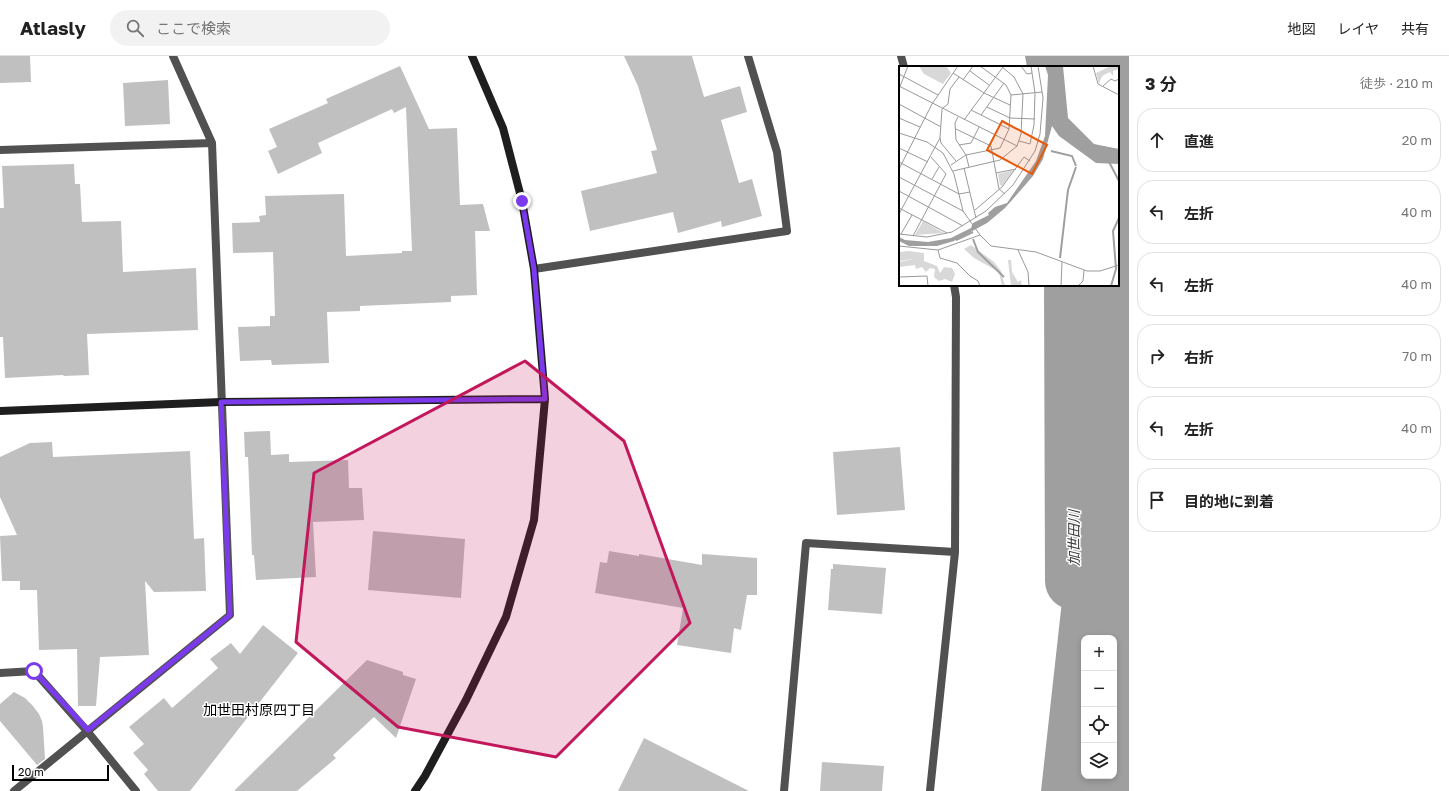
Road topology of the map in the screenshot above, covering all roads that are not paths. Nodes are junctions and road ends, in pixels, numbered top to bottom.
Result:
1 (173, 56) edge
2 (472, 56) edge
3 (748, 56) edge
4 (901, 56) edge
5 (904, 66) edge
6 (212, 143) junction
7 (0, 150) edge
8 (534, 269) junction
9 (954, 286) edge
10 (545, 399) junction
11 (221, 402) junction
12 (0, 410) edge
13 (955, 552) junction
14 (0, 673) edge
15 (88, 730) junction
16 (14, 791) edge
17 (136, 791) edge
18 (415, 791) edge
19 (784, 791) edge
20 (930, 791) edge

1 - 6 street
2 - 8 street
3 - 8 street
4 - 5 street
6 - 7 street
6 - 11 street
8 - 10 street
9 - 13 street
10 - 11 street
10 - 18 street
11 - 12 street
11 - 15 street
13 - 19 street
13 - 20 street
14 - 15 street
15 - 16 street
15 - 17 street

